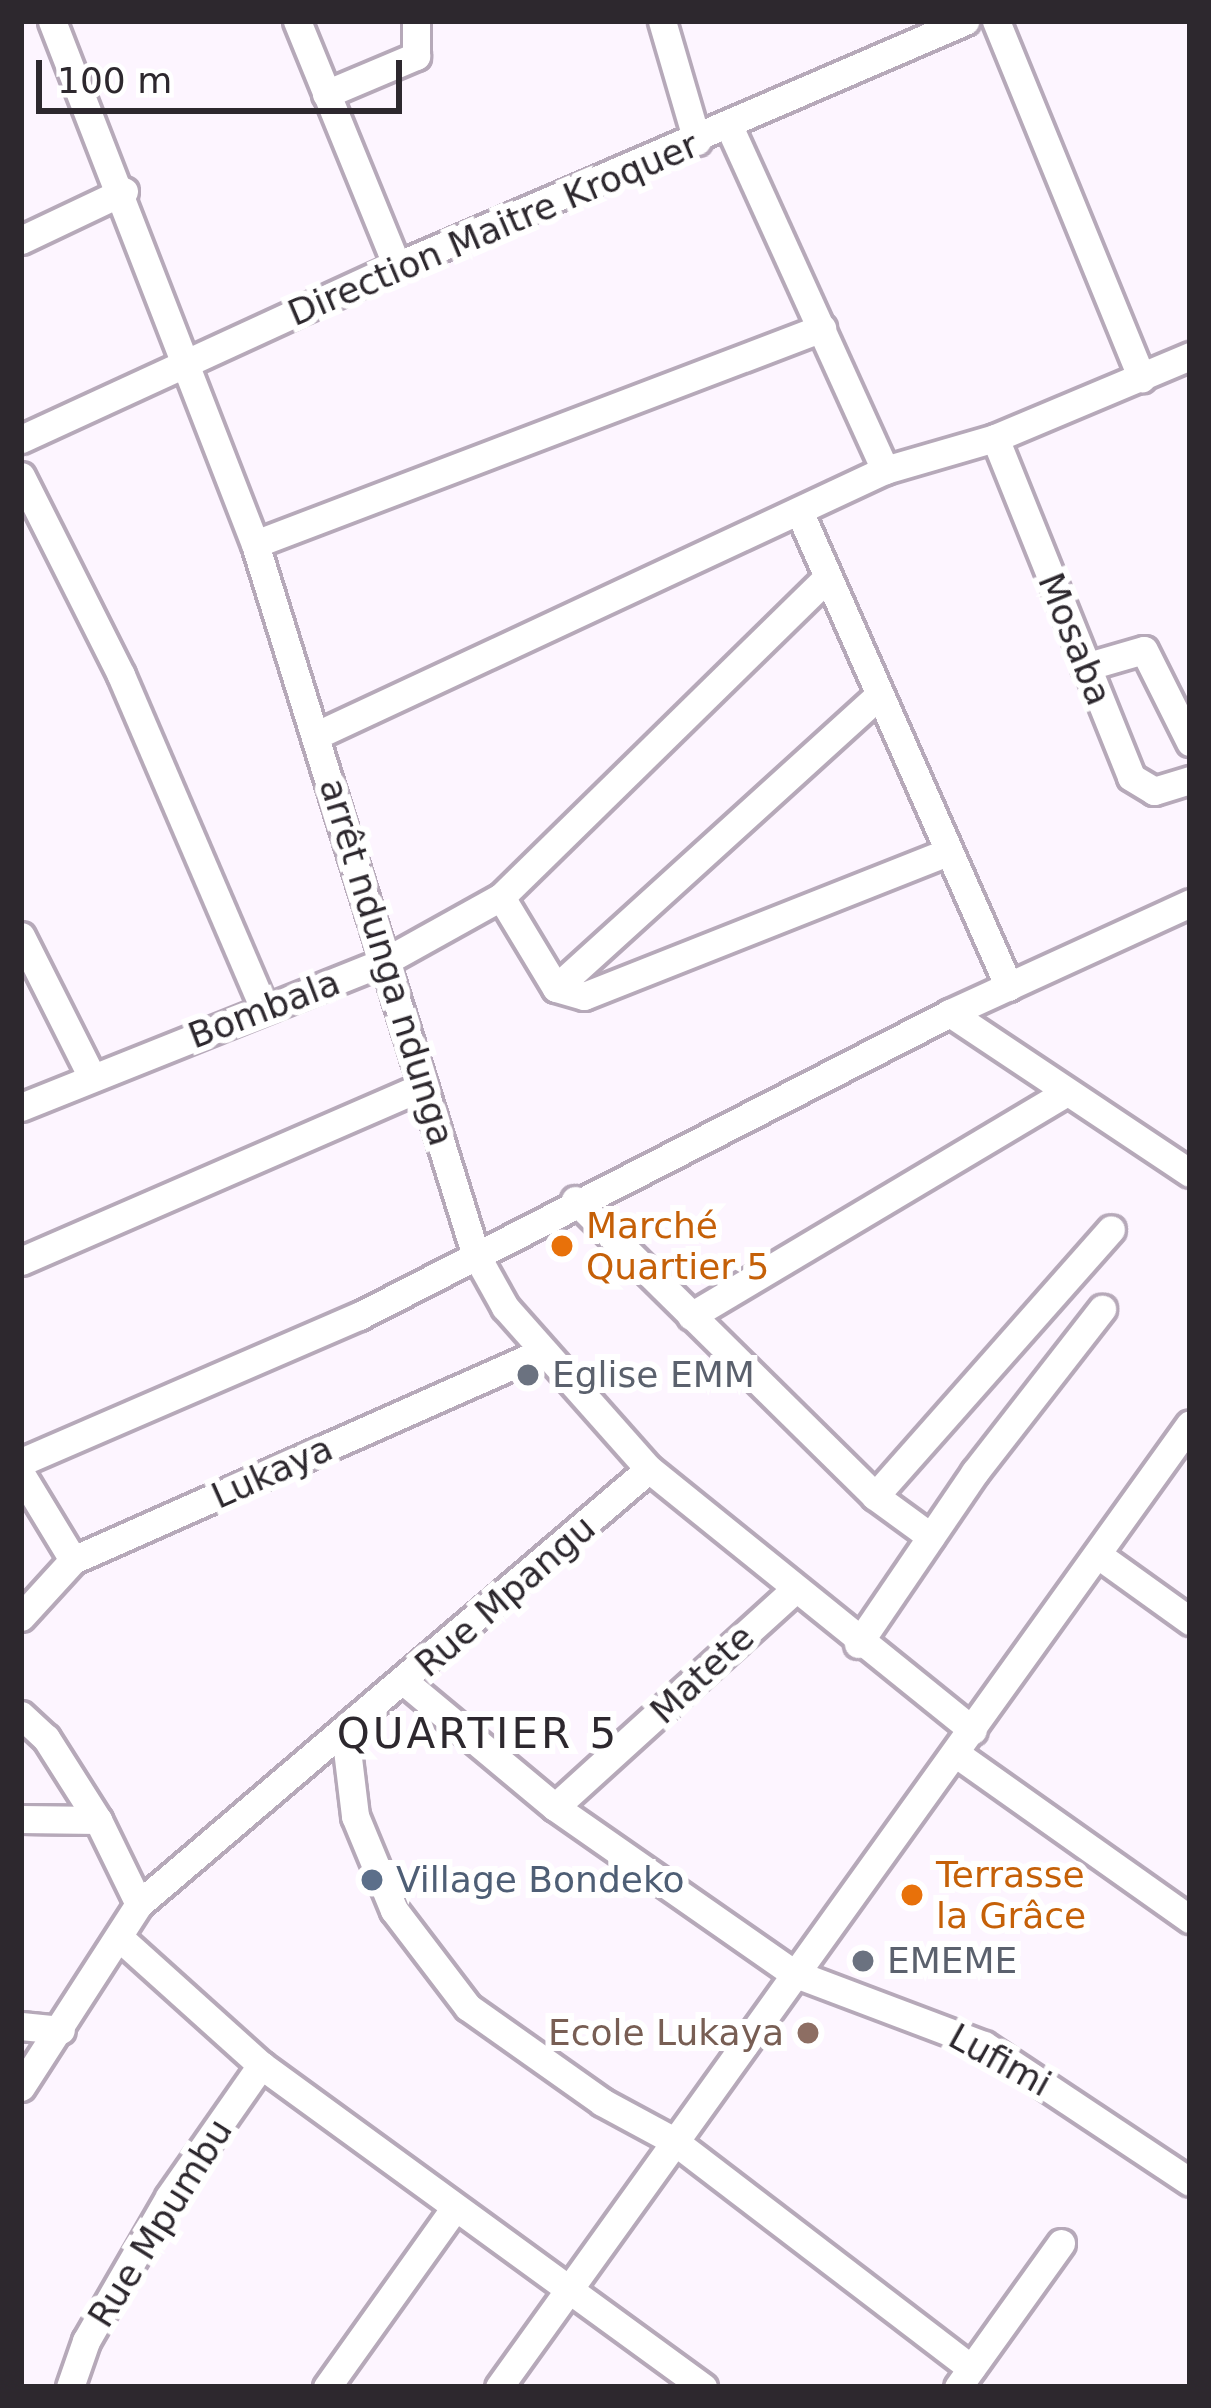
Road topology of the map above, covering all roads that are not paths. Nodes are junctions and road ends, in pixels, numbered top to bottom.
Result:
1 (52, 21) edge
2 (297, 21) edge
3 (416, 21) edge
4 (662, 21) edge
5 (965, 21) edge
6 (996, 21) edge
7 (920, 31) edge
8 (326, 94) junction
9 (729, 126) junction
10 (697, 141) junction
11 (124, 191) junction
12 (21, 240) edge
13 (398, 266) junction
14 (822, 328) junction
15 (1190, 356) edge
16 (186, 364) junction
17 (1142, 378) junction
18 (995, 438) junction
19 (21, 439) edge
20 (885, 470) junction
21 (21, 476) edge
22 (800, 512) junction
23 (255, 544) junction
24 (827, 578) junction
25 (1085, 667) junction
26 (876, 698) junction
27 (319, 734) junction
28 (1190, 742) edge
29 (1190, 780) edge
30 (947, 852) junction
31 (501, 898) junction
32 (1190, 903) edge
33 (21, 936) edge
34 (384, 962) junction
35 (556, 988) junction
36 (1009, 988) junction
37 (263, 1008) junction
38 (950, 1013) junction
39 (92, 1077) junction
40 (423, 1086) junction
41 (1065, 1093) junction
42 (21, 1107) edge
43 (1190, 1173) edge
44 (575, 1200) junction
45 (1111, 1229) dead end
46 (476, 1253) junction
47 (21, 1261) edge
48 (1102, 1309) dead end
49 (691, 1316) junction
50 (542, 1352) junction
51 (1190, 1424) edge
52 (21, 1462) edge
53 (649, 1468) junction
54 (21, 1474) edge
55 (875, 1496) junction
56 (931, 1537) junction
57 (1101, 1557) junction
58 (74, 1560) junction
59 (794, 1589) junction
60 (21, 1617) edge
61 (1190, 1621) edge
62 (858, 1644) junction
63 (406, 1683) junction
64 (21, 1715) edge
65 (973, 1730) junction
66 (345, 1733) junction
67 (958, 1755) junction
68 (555, 1807) junction
69 (21, 1819) edge
70 (98, 1820) junction
71 (139, 1904) junction
72 (1190, 1919) edge
73 (121, 1939) junction
74 (793, 1973) junction
75 (21, 2026) edge
76 (61, 2030) junction
77 (261, 2065) junction
78 (21, 2087) edge
79 (674, 2140) junction
80 (1190, 2182) edge
81 (454, 2209) junction
82 (1061, 2243) dead end
83 (566, 2293) junction
84 (965, 2378) edge
85 (70, 2387) edge
86 (327, 2387) edge
87 (500, 2387) edge
88 (703, 2387) edge

1 - 11 street, arrêt ndunga ndunga
2 - 8 street
3 - 8 street
4 - 10 street
5 - 7 street, Direction Maitre Kroquer
6 - 17 street
7 - 9 street, Direction Maitre Kroquer
8 - 13 street
9 - 10 street, Direction Maitre Kroquer
9 - 14 street
10 - 13 street, Direction Maitre Kroquer
11 - 12 street
11 - 16 street, arrêt ndunga ndunga
13 - 16 street, Direction Maitre Kroquer
14 - 20 street
14 - 23 street
15 - 17 street
16 - 19 street, Direction Maitre Kroquer
16 - 23 street, arrêt ndunga ndunga
17 - 18 street
18 - 20 street
18 - 25 street, Mosaba
20 - 22 street
21 - 37 street
22 - 24 street
22 - 27 street
23 - 27 street, arrêt ndunga ndunga
24 - 26 street
24 - 31 street, Bombala
25 - 28 street
25 - 29 street, Mosaba
26 - 30 street
26 - 35 street
27 - 34 street, arrêt ndunga ndunga
30 - 35 street
30 - 36 street
31 - 34 street, Bombala
31 - 35 street
32 - 36 street
33 - 39 street
34 - 37 street, Bombala
34 - 40 street, arrêt ndunga ndunga
36 - 38 street
37 - 39 street, Bombala
38 - 41 street
38 - 44 street
39 - 42 street, Bombala
40 - 46 street, arrêt ndunga ndunga
40 - 47 street
41 - 43 street
41 - 49 street
44 - 46 street
44 - 49 street
45 - 55 street
46 - 50 street, arrêt ndunga ndunga
46 - 52 street
48 - 56 street
49 - 55 street
50 - 53 street, arrêt ndunga ndunga
50 - 58 street, Lukaya
51 - 57 street
53 - 59 street, arrêt ndunga ndunga
53 - 63 street, Rue Mpangu
54 - 58 street
55 - 56 street
56 - 62 street
57 - 61 street
57 - 65 street
58 - 60 street, Lukaya
59 - 62 street, arrêt ndunga ndunga
59 - 68 street, Matete
62 - 65 street, arrêt ndunga ndunga
63 - 66 street, Rue Mpangu
63 - 68 street, Lufimi
64 - 70 street
65 - 67 street
66 - 71 street, Rue Mpangu
66 - 79 street
67 - 72 street
67 - 74 street
68 - 74 street, Lufimi
69 - 70 street
70 - 71 street
71 - 73 street, Rue Mpangu
73 - 76 street, Rue Mpangu
73 - 77 street
74 - 79 street
74 - 80 street, Lufimi
75 - 76 street
76 - 78 street, Rue Mpangu
77 - 81 street
77 - 85 street, Rue Mpumbu
79 - 83 street
79 - 84 street
81 - 83 street
81 - 86 street
82 - 84 street
83 - 87 street
83 - 88 street

